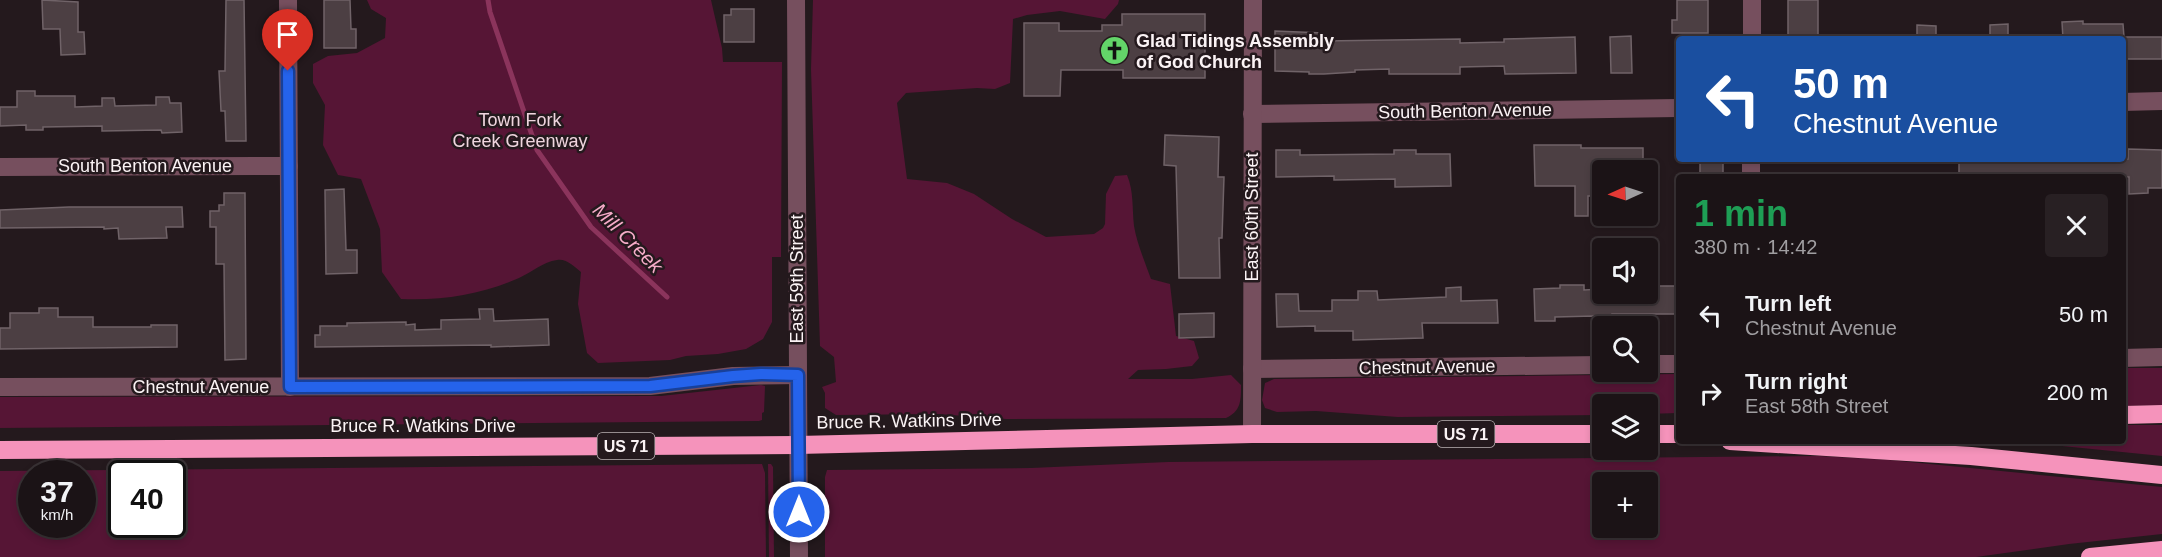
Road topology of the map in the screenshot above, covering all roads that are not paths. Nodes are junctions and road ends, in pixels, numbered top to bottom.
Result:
1 (288, 0) edge
2 (796, 0) edge
3 (1252, 0) edge
4 (1752, 0) edge
5 (1752, 36) edge
6 (2162, 101) edge
7 (2126, 102) edge
8 (1676, 108) edge
9 (1252, 114) junction
10 (289, 166) junction
11 (0, 167) edge
12 (2162, 357) edge
13 (2126, 358) edge
14 (1658, 364) edge
15 (1676, 364) edge
16 (1592, 365) edge
17 (1252, 369) junction
18 (798, 375) junction
19 (0, 387) edge
20 (290, 387) junction
21 (2162, 414) edge
22 (2126, 415) edge
23 (1252, 434) junction
24 (1592, 434) edge
25 (1658, 434) edge
26 (1676, 434) edge
27 (1778, 444) edge
28 (798, 445) junction
29 (0, 450) edge
30 (2162, 475) edge
31 (2162, 550) edge
32 (799, 557) edge
33 (2090, 557) edge

1 - 10 street
2 - 18 street, East 59th Street
3 - 9 street, East 60th Street
4 - 5 street
6 - 7 street
8 - 9 street, South Benton Avenue
9 - 17 street, East 60th Street
10 - 11 street, South Benton Avenue
10 - 20 street
12 - 13 street
14 - 15 street
16 - 17 street, Chestnut Avenue
17 - 23 street, East 60th Street
18 - 20 street, Chestnut Avenue
18 - 28 street, East 59th Street
19 - 20 street, Chestnut Avenue
21 - 22 highway
23 - 24 highway, Bruce R. Watkins Drive / US 71
23 - 28 highway, Bruce R. Watkins Drive / US 71
25 - 26 highway
27 - 30 highway
28 - 29 highway, Bruce R. Watkins Drive / US 71
28 - 32 street, East 59th Street
31 - 33 highway

